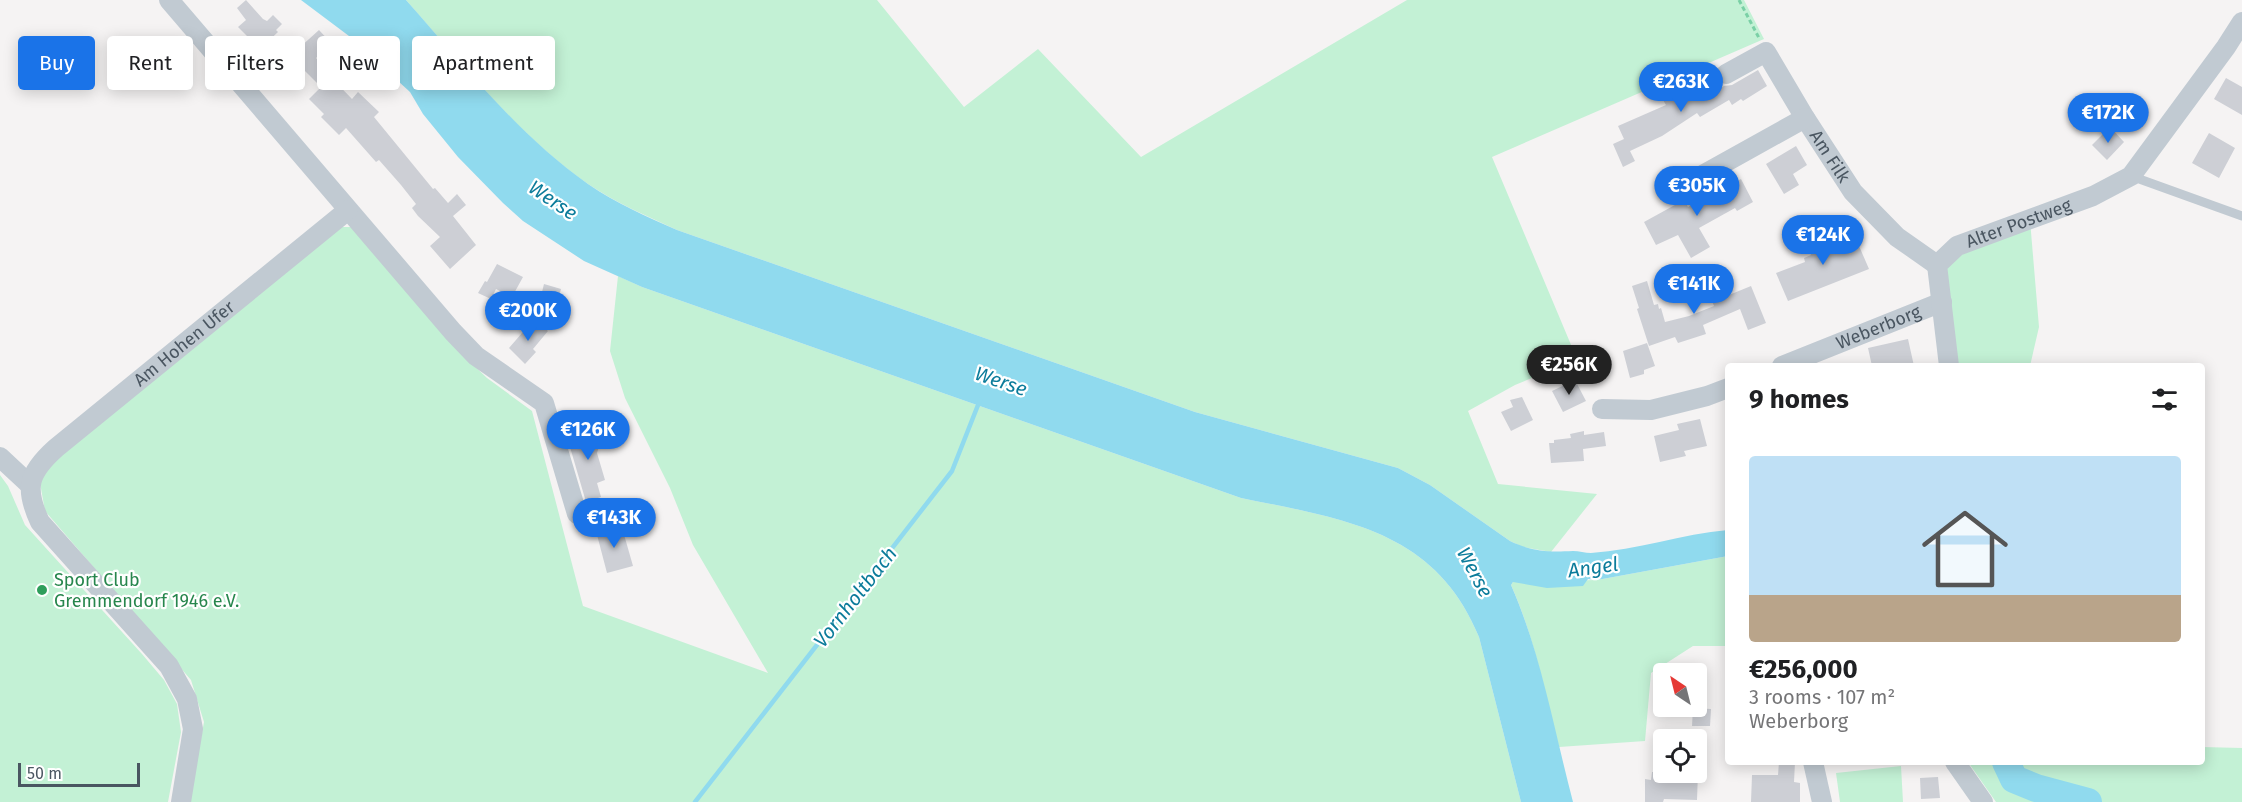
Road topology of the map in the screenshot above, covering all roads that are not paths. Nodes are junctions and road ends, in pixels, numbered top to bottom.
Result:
1 (169, 0) edge
2 (2242, 22) edge
3 (1726, 74) dead end
4 (1805, 118) junction
5 (2131, 176) junction
6 (1690, 182) dead end
7 (348, 210) junction
8 (2242, 216) edge
9 (1937, 265) junction
10 (1942, 302) junction
11 (1790, 363) edge
12 (1949, 363) edge
13 (1725, 389) edge
14 (1602, 409) dead end
15 (0, 457) edge
16 (30, 485) junction
17 (577, 514) dead end
18 (1814, 765) edge
19 (1957, 765) edge
20 (181, 802) edge
21 (1822, 802) edge
22 (1983, 802) edge

1 - 7 street
2 - 5 street, Alter Postweg
3 - 4 street, Am Filk
4 - 6 street, Am Filk
4 - 9 street, Am Filk
5 - 8 lane
5 - 9 street, Alter Postweg
7 - 16 street, Am Hohen Ufer
7 - 17 street
9 - 10 street
10 - 11 street, Weberborg
10 - 12 street
13 - 14 street
15 - 16 street
16 - 20 street
18 - 21 street
19 - 22 street

